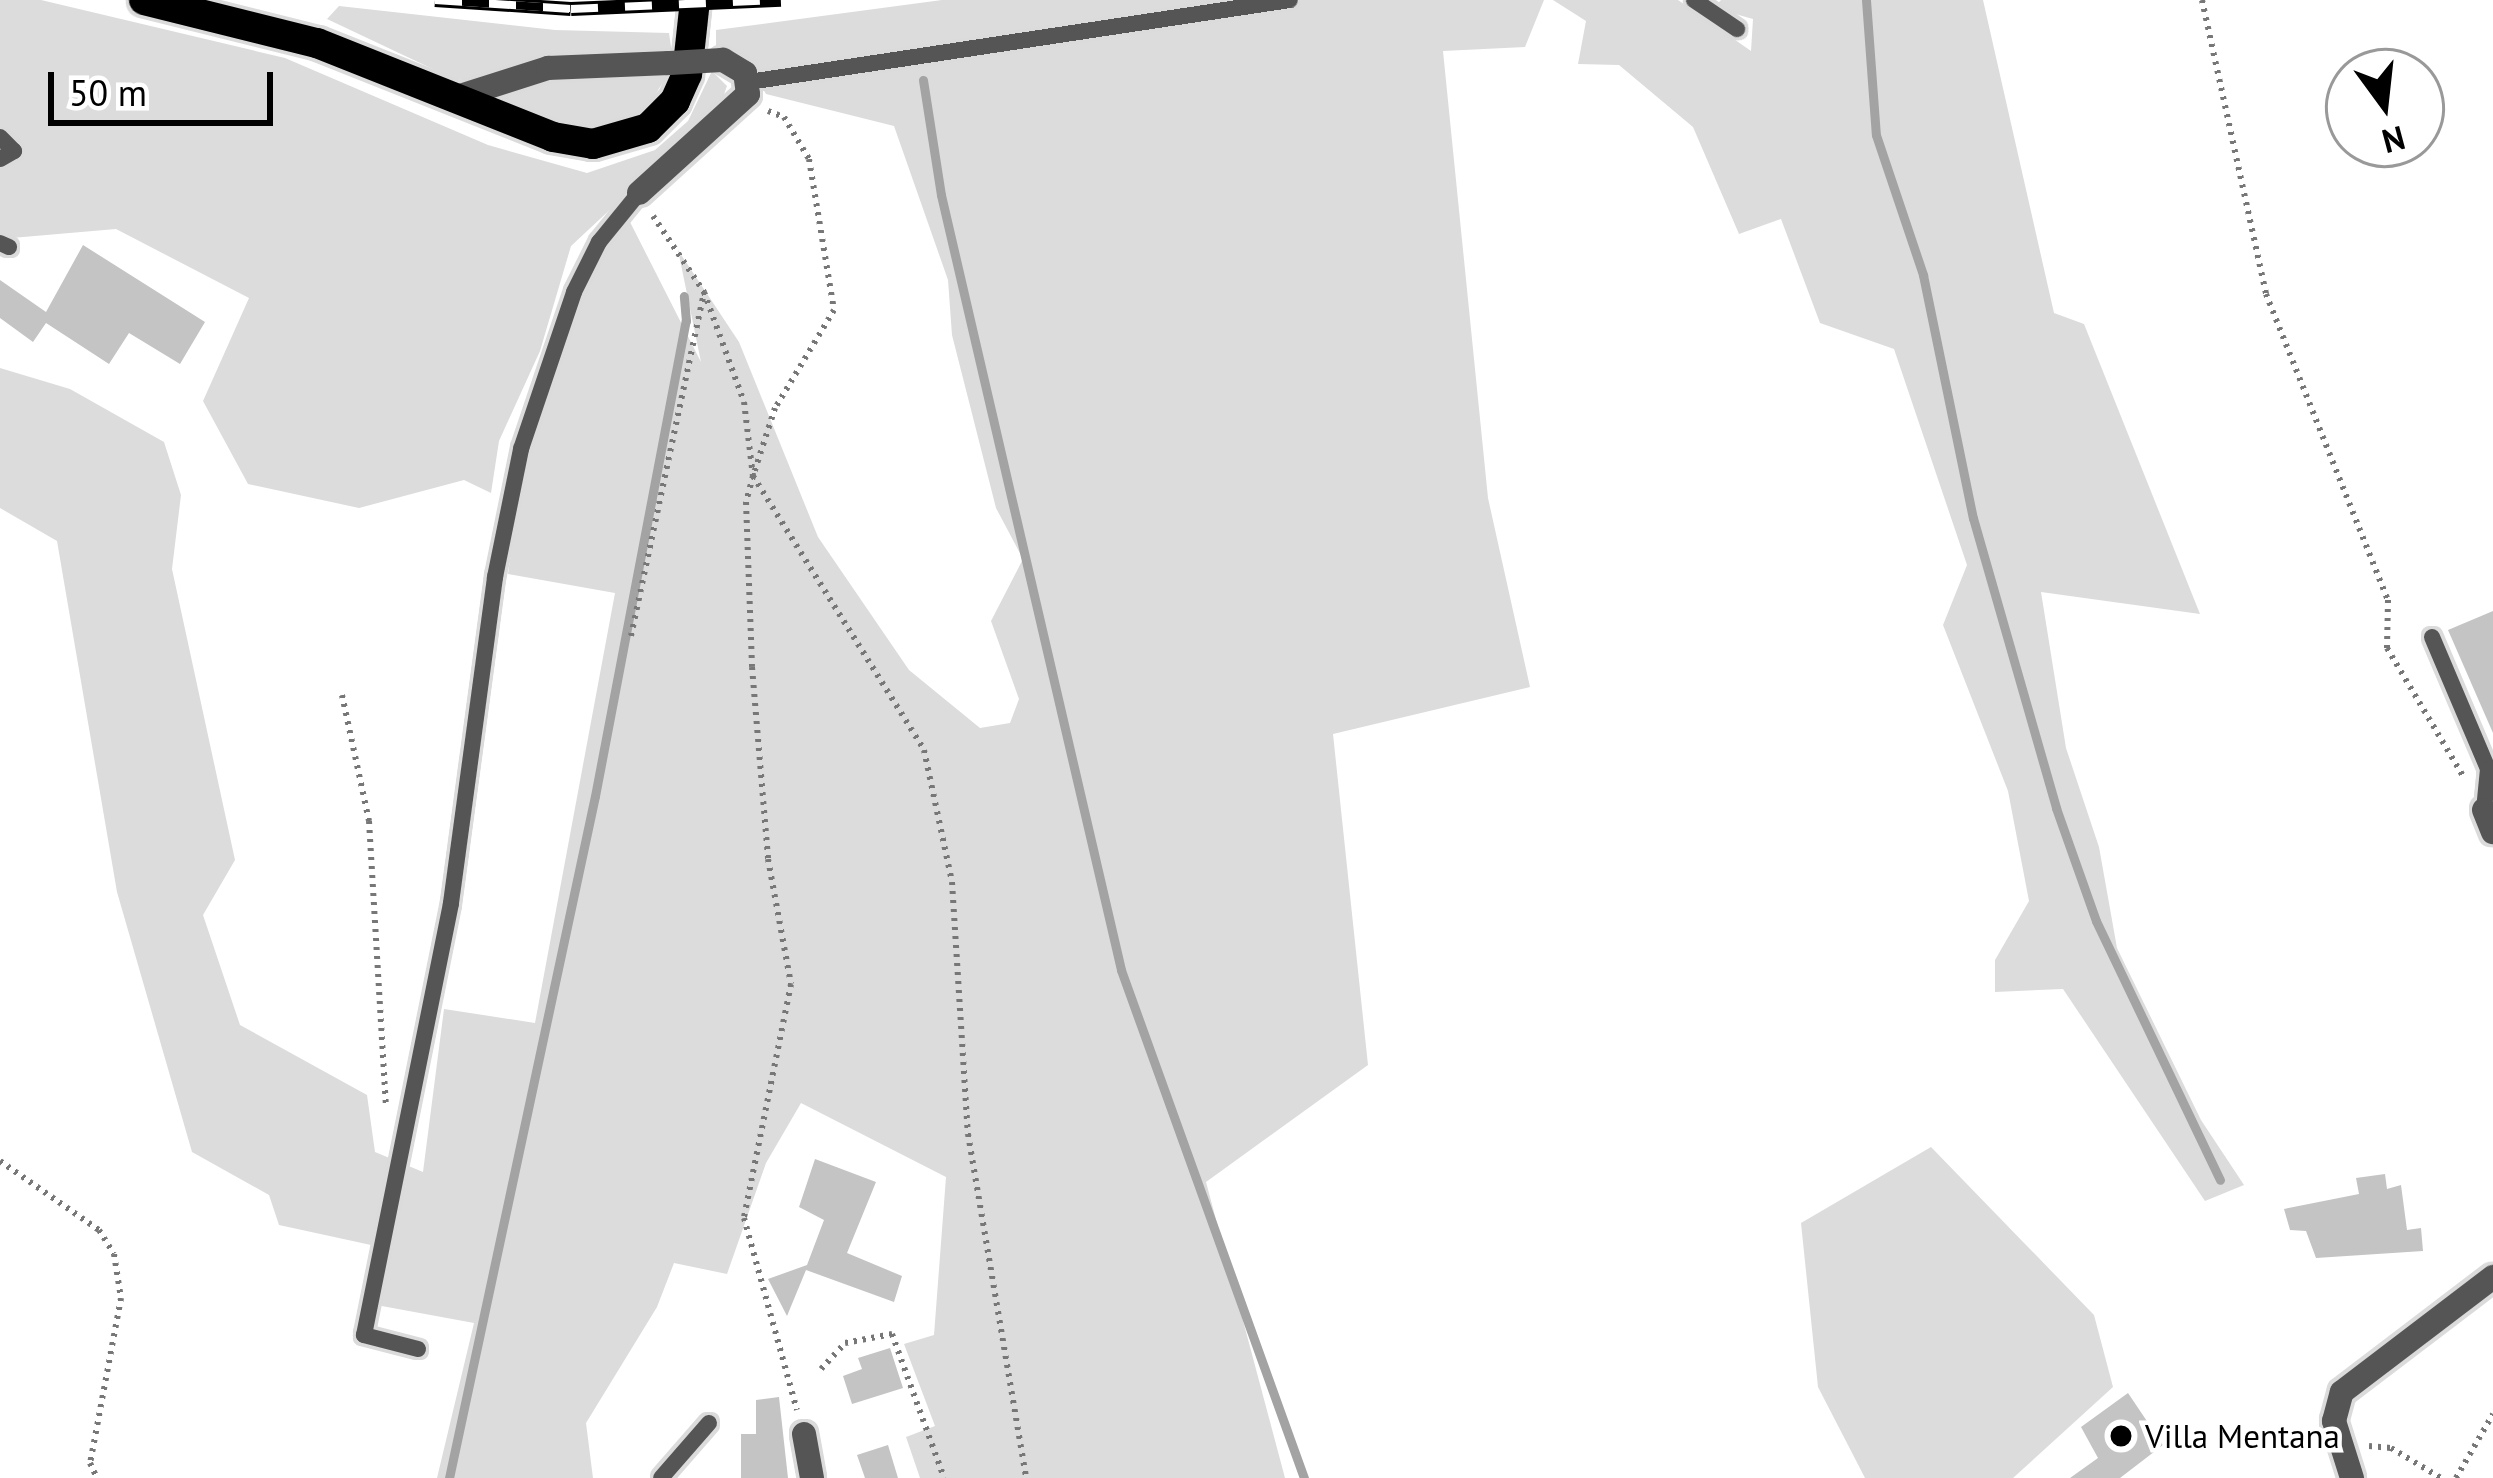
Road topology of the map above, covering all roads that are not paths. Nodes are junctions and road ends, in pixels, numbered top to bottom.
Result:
1 (145, 0) edge
2 (695, 0) edge
3 (1290, 0) edge
4 (1694, 0) edge
5 (1738, 29) dead end
6 (746, 91) junction
7 (454, 98) junction
8 (0, 137) edge
9 (0, 160) edge
10 (639, 193) joint
11 (2432, 637) dead end
12 (2489, 821) edge
13 (2493, 1277) edge
14 (418, 1348) dead end
15 (709, 1423) dead end
16 (804, 1434) road end
17 (2348, 1466) edge
18 (661, 1478) edge
19 (812, 1478) edge

1 - 7 main road
2 - 7 main road
3 - 6 lane
4 - 5 lane
6 - 7 street, bridge
6 - 10 street
8 - 9 lane
10 - 14 lane
11 - 12 lane
13 - 17 street
15 - 18 lane
16 - 19 street

